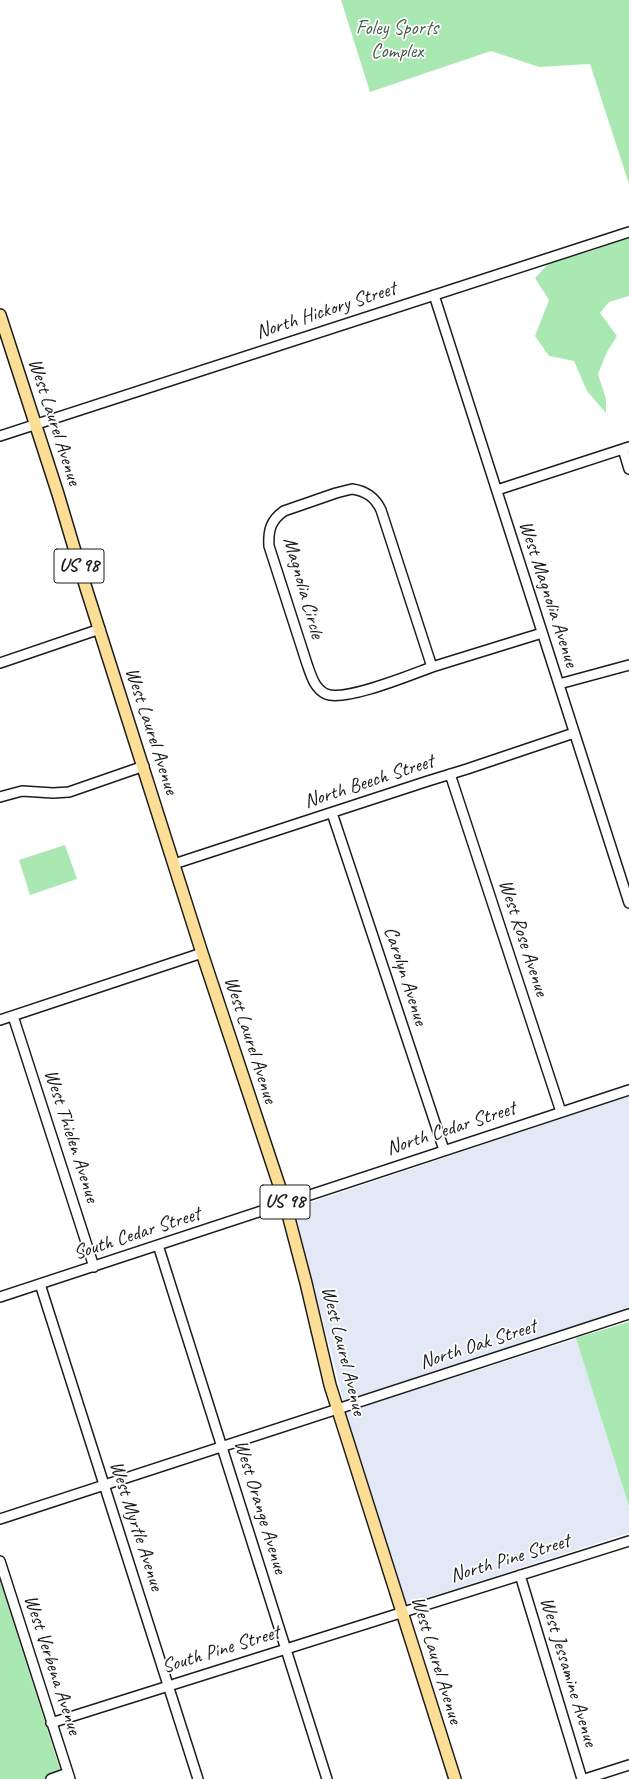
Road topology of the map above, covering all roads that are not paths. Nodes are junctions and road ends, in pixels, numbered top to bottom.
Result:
1 (629, 232) edge
2 (434, 295) junction
3 (0, 315) edge
4 (35, 425) junction
5 (0, 436) edge
6 (626, 448) edge
7 (629, 468) edge
8 (497, 490) junction
9 (100, 629) junction
10 (542, 633) junction
11 (0, 664) edge
12 (629, 665) edge
13 (432, 667) junction
14 (559, 684) junction
15 (574, 733) junction
16 (144, 766) junction
17 (450, 774) junction
18 (0, 797) edge
19 (332, 813) junction
20 (174, 864) junction
21 (625, 880) edge
22 (629, 903) edge
23 (202, 953) junction
24 (13, 1016) junction
25 (0, 1020) edge
26 (629, 1090) edge
27 (561, 1112) junction
28 (444, 1150) junction
29 (285, 1203) junction
30 (158, 1246) junction
31 (94, 1267) junction
32 (40, 1284) junction
33 (0, 1297) edge
34 (629, 1314) edge
35 (338, 1410) junction
36 (223, 1447) junction
37 (104, 1485) junction
38 (0, 1519) edge
39 (629, 1541) edge
40 (0, 1561) edge
41 (520, 1574) junction
42 (402, 1613) junction
43 (286, 1649) junction
44 (168, 1686) junction
45 (51, 1723) junction
46 (629, 1765) edge
47 (69, 1776) edge
48 (51, 1779) edge
49 (198, 1779) edge
50 (327, 1779) edge
51 (455, 1779) edge
52 (584, 1779) edge

1 - 2 street, North Hickory Street
2 - 4 street, North Hickory Street
2 - 8 street, West Magnolia Avenue
3 - 4 main road, West Laurel Avenue / US 98
4 - 5 street, North Hickory Street
4 - 9 main road, West Laurel Avenue / US 98
6 - 7 street
6 - 8 street
8 - 10 street, West Magnolia Avenue
9 - 11 street
9 - 16 main road, West Laurel Avenue / US 98
10 - 13 street, Magnolia Circle
10 - 14 street, West Magnolia Avenue
12 - 14 street
13 - 13 street, Magnolia Circle
14 - 15 street, West Magnolia Avenue
15 - 17 street, North Beech Street
15 - 21 street, West Magnolia Avenue
16 - 18 street
16 - 20 main road, West Laurel Avenue / US 98
17 - 19 street, North Beech Street
17 - 27 street, West Rose Avenue
19 - 20 street, North Beech Street
19 - 28 street, Carolyn Avenue
20 - 23 main road, West Laurel Avenue / US 98
21 - 22 street, West Magnolia Avenue
23 - 24 street
23 - 29 main road, West Laurel Avenue / US 98
24 - 25 street
24 - 31 street, West Thielen Avenue
26 - 27 street, North Cedar Street
27 - 28 street, North Cedar Street
28 - 29 street, North Cedar Street
29 - 30 street, South Cedar Street
29 - 35 main road, West Laurel Avenue / US 98
30 - 31 street, South Cedar Street
30 - 36 street, West Orange Avenue
31 - 32 street, South Cedar Street
32 - 33 street, South Cedar Street
32 - 37 street, West Myrtle Avenue
34 - 35 street, North Oak Street
35 - 36 street, North Oak Street
35 - 42 main road, West Laurel Avenue / US 98
36 - 37 street, North Oak Street
36 - 43 street, West Orange Avenue
37 - 38 street, North Oak Street
37 - 44 street, West Myrtle Avenue
39 - 41 street, North Pine Street
40 - 45 street, West Verbena Avenue
41 - 42 street, North Pine Street
41 - 52 street, West Jessamine Avenue
42 - 43 street, South Pine Street
42 - 51 main road, West Laurel Avenue / US 98
43 - 44 street, South Pine Street
43 - 50 street, West Orange Avenue
44 - 45 street, South Pine Street
44 - 49 street, West Myrtle Avenue
45 - 47 street, West Verbena Avenue
46 - 52 street
47 - 48 street

